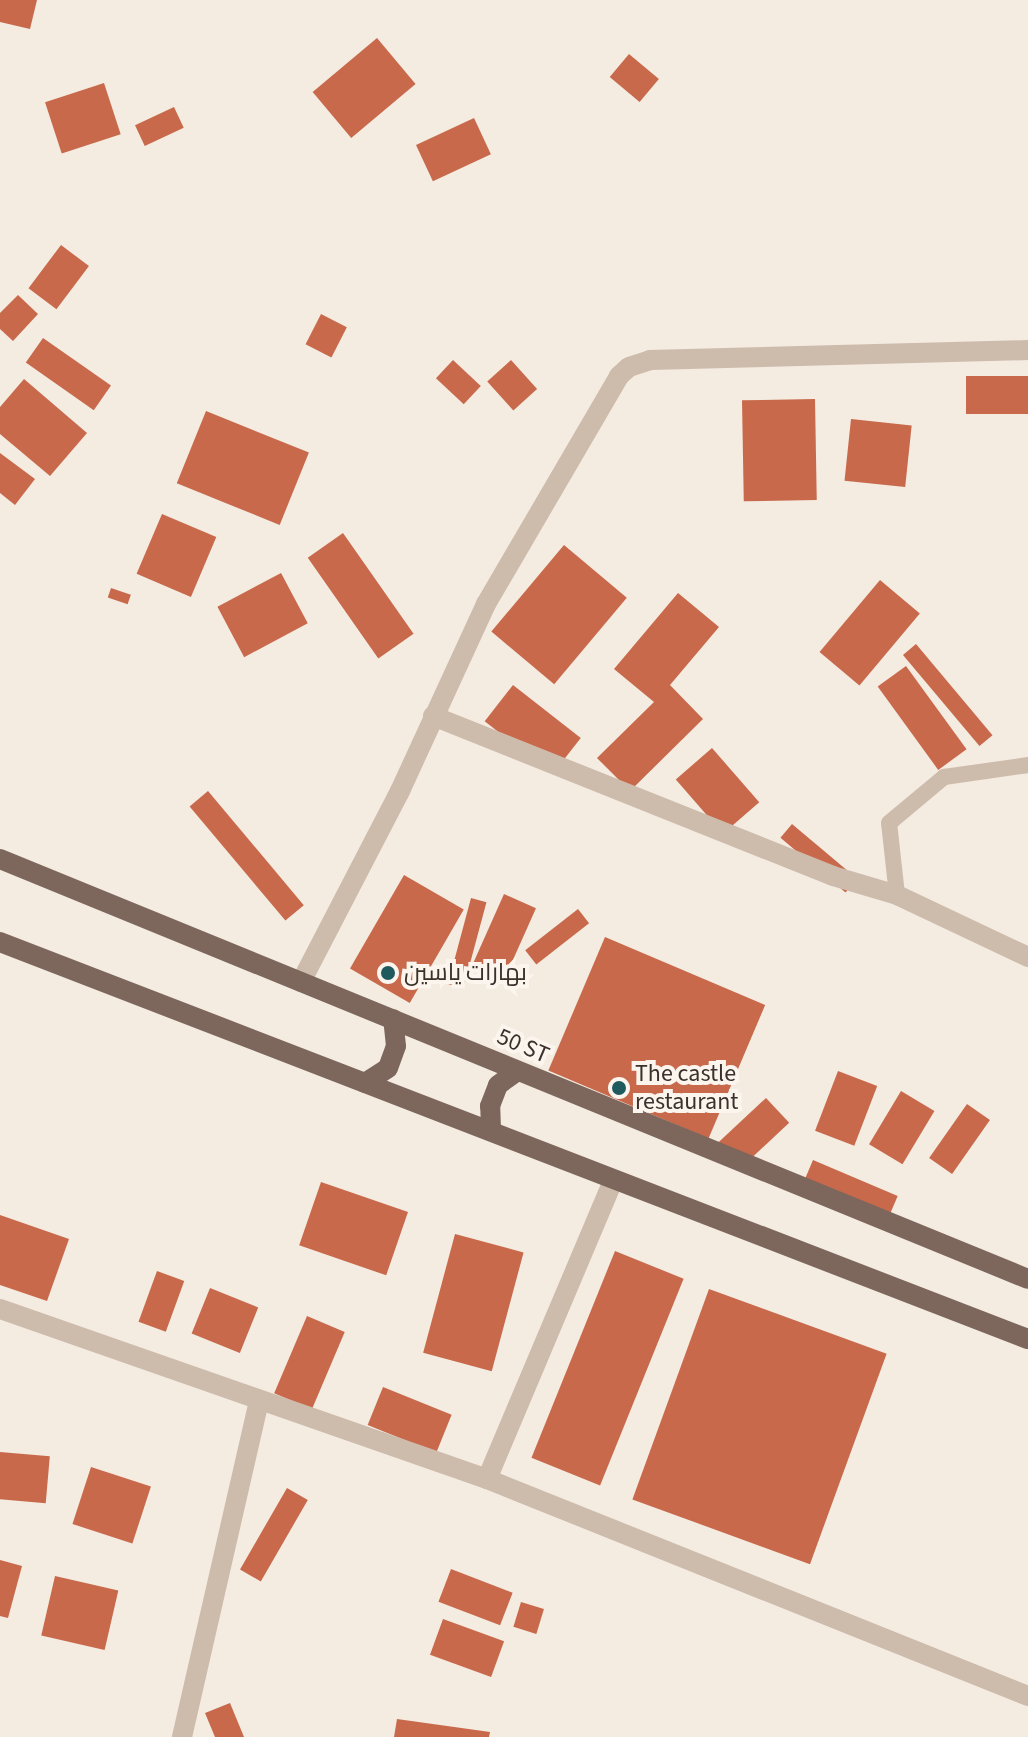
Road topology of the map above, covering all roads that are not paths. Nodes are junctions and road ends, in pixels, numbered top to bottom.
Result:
1 (1028, 350) edge
2 (433, 716) junction
3 (1028, 765) edge
4 (0, 859) edge
5 (897, 895) junction
6 (0, 942) edge
7 (1028, 957) edge
8 (301, 982) junction
9 (393, 1019) junction
10 (516, 1072) junction
11 (365, 1083) junction
12 (491, 1129) junction
13 (613, 1180) junction
14 (1028, 1279) edge
15 (0, 1309) edge
16 (1028, 1339) edge
17 (259, 1401) junction
18 (487, 1479) junction
19 (1028, 1696) edge
20 (188, 1735) edge

1 - 2 street
2 - 5 street
2 - 8 street
3 - 5 lane
4 - 8 main road, 50 ST
5 - 7 street
6 - 11 main road
8 - 9 main road, 50 ST
9 - 10 main road, 50 ST
9 - 11 main road
10 - 12 main road
10 - 14 main road, 50 ST
11 - 12 main road
12 - 13 main road
13 - 16 main road
13 - 18 street
15 - 17 street
17 - 18 street
17 - 20 street
18 - 19 street

